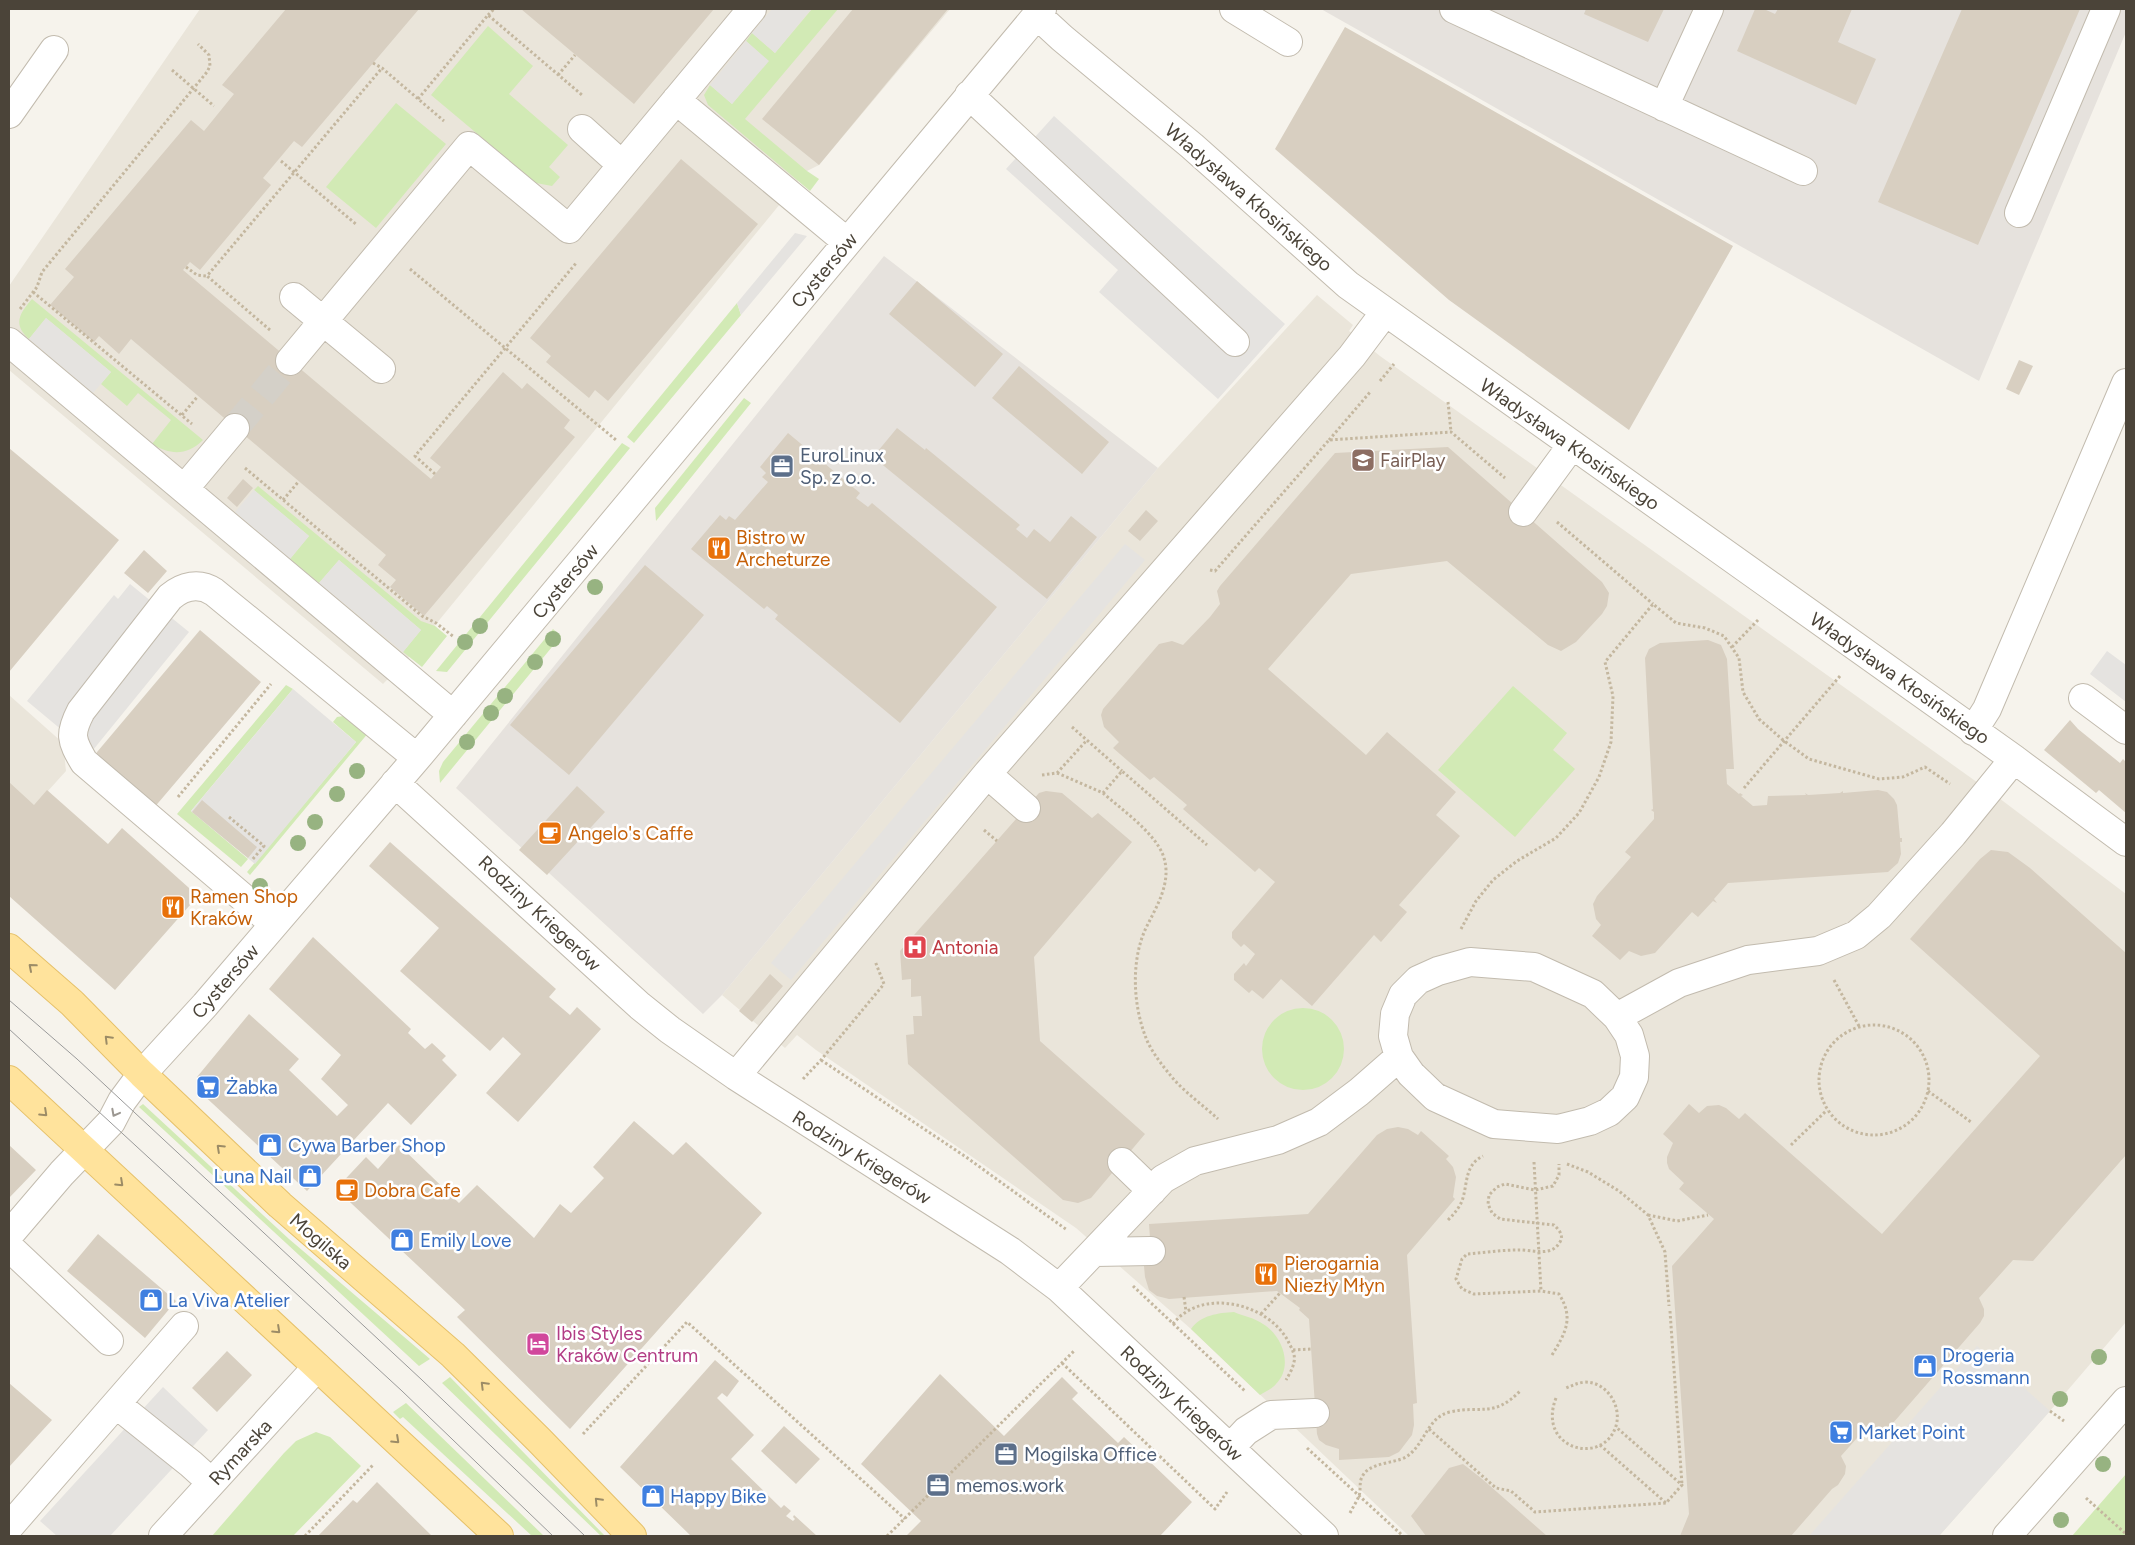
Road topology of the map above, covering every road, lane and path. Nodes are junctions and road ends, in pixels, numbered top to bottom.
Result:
1 (494, 9) edge
2 (752, 9) edge
3 (1234, 9) edge
4 (1454, 9) edge
5 (1709, 9) edge
6 (2106, 9) edge
7 (1040, 12) edge
8 (488, 16) junction
9 (1489, 16) edge
10 (1288, 42) dead end
11 (198, 44) dead end
12 (54, 50) dead end
13 (575, 55) dead end
14 (373, 63) dead end
15 (382, 68) junction
16 (172, 70) dead end
17 (558, 75) junction
18 (193, 88) junction
19 (969, 95) junction
20 (418, 99) junction
21 (586, 99) dead end
22 (676, 100) junction
23 (214, 106) dead end
24 (1664, 107) junction
25 (9, 114) edge
26 (582, 129) dead end
27 (469, 146) junction
28 (281, 161) dead end
29 (622, 164) junction
30 (294, 171) junction
31 (1803, 171) dead end
32 (2019, 213) dead end
33 (848, 242) junction
34 (385, 248) junction
35 (581, 257) dead end
36 (186, 268) dead end
37 (207, 276) junction
38 (294, 297) dead end
39 (19, 311) dead end
40 (1385, 312) junction
41 (324, 321) junction
42 (9, 342) edge
43 (1235, 342) dead end
44 (505, 347) junction
45 (294, 357) joint
46 (1394, 364) dead end
47 (381, 369) dead end
48 (2126, 383) edge
49 (198, 396) dead end
50 (1448, 402) dead end
51 (182, 416) dead end
52 (235, 428) tunnel mouth
53 (1451, 432) junction
54 (616, 440) dead end
55 (1329, 440) junction
56 (1572, 445) junction
57 (435, 474) dead end
58 (299, 481) dead end
59 (184, 490) junction
60 (283, 500) dead end
61 (1527, 506) junction
62 (1207, 569) dead end
63 (1653, 604) junction
64 (1760, 618) dead end
65 (436, 623) dead end
66 (454, 637) dead end
67 (1732, 647) junction
68 (294, 657) junction
69 (1840, 675) dead end
70 (2083, 698) dead end
71 (453, 715) junction
72 (1066, 721) dead end
73 (2126, 730) edge
74 (1973, 731) junction
75 (1087, 740) junction
76 (1783, 740) junction
77 (417, 758) junction
78 (2014, 759) junction
79 (1122, 771) junction
80 (1057, 773) junction
81 (997, 782) junction
82 (395, 783) junction
83 (1744, 788) dead end
84 (1103, 793) junction
85 (1978, 804) junction
86 (1026, 808) dead end
87 (229, 817) dead end
88 (157, 823) junction
89 (997, 841) dead end
90 (2126, 842) edge
91 (1207, 845) dead end
92 (248, 864) dead end
93 (274, 924) junction
94 (9, 948) edge
95 (1818, 951) junction
96 (876, 953) dead end
97 (1470, 962) junction
98 (1617, 1017) junction
99 (1859, 1026) junction
100 (1399, 1057) junction
101 (142, 1074) junction
102 (736, 1076) junction
103 (9, 1080) edge
104 (797, 1085) dead end
105 (1928, 1091) junction
106 (1827, 1110) junction
107 (1222, 1122) dead end
108 (1971, 1122) dead end
109 (1791, 1145) dead end
110 (84, 1150) junction
111 (1490, 1153) dead end
112 (1533, 1155) dead end
113 (1122, 1162) dead end
114 (1535, 1190) junction
115 (1152, 1191) junction
116 (1708, 1215) dead end
117 (1648, 1216) junction
118 (1448, 1220) dead end
119 (1537, 1222) junction
120 (9, 1235) edge
121 (9, 1247) edge
122 (1151, 1251) dead end
123 (1095, 1252) junction
124 (1539, 1252) junction
125 (1059, 1288) junction
126 (1542, 1291) junction
127 (1280, 1293) dead end
128 (1184, 1298) dead end
129 (1186, 1311) junction
130 (1262, 1314) junction
131 (1174, 1324) dead end
132 (184, 1326) dead end
133 (109, 1341) dead end
134 (1077, 1348) dead end
135 (1311, 1349) dead end
136 (1293, 1350) junction
137 (1552, 1356) dead end
138 (1062, 1363) junction
139 (317, 1367) junction
140 (1564, 1389) dead end
141 (1520, 1392) dead end
142 (1556, 1398) dead end
143 (2126, 1402) edge
144 (116, 1404) junction
145 (1315, 1413) dead end
146 (1271, 1415) junction
147 (1616, 1427) junction
148 (1429, 1429) junction
149 (580, 1437) dead end
150 (1600, 1445) junction
151 (1230, 1448) junction
152 (374, 1465) dead end
153 (211, 1482) junction
154 (1682, 1485) junction
155 (1229, 1489) dead end
156 (1666, 1503) junction
157 (2096, 1508) dead end
158 (905, 1519) junction
159 (9, 1527) edge
160 (1334, 1529) edge
161 (2126, 1534) edge
162 (162, 1536) edge
163 (305, 1536) edge
164 (499, 1536) edge
165 (632, 1536) edge
166 (887, 1536) edge
167 (2007, 1536) edge

1 - 8 path
2 - 22 street
3 - 10 street
4 - 9 street
5 - 24 street
6 - 32 street
7 - 19 street, Cystersów
7 - 40 street, Władysława Kłosińskiego
8 - 17 path
8 - 20 path
9 - 24 street
11 - 18 path
12 - 25 street
13 - 17 path
14 - 15 path
15 - 20 path
15 - 30 path
16 - 18 path
17 - 21 path
18 - 23 path
18 - 39 path
19 - 33 street, Cystersów
19 - 43 street
20 - 27 path
22 - 29 street
22 - 33 street
24 - 31 street
26 - 29 street
27 - 29 street
27 - 34 street
28 - 30 path
30 - 34 path
30 - 37 path
33 - 71 street, Cystersów
34 - 41 street
34 - 44 path
35 - 44 path
36 - 37 path
37 - 45 path
38 - 41 street
40 - 56 street, Władysława Kłosińskiego
40 - 81 street
41 - 45 street
41 - 47 street
42 - 59 street
44 - 54 path
44 - 57 path
46 - 55 path
48 - 74 street
49 - 51 path
50 - 53 path
52 - 59 street
53 - 55 path
53 - 61 path
55 - 62 path
56 - 61 street
56 - 74 street, Władysława Kłosińskiego
58 - 60 path
59 - 71 street
61 - 63 path
63 - 67 path
63 - 97 path
64 - 67 path
65 - 66 path
67 - 76 path
68 - 77 street
68 - 88 path
68 - 88 street
69 - 76 path
70 - 73 street
71 - 77 street, Cystersów
72 - 75 path
74 - 78 street, Władysława Kłosińskiego
75 - 79 path
75 - 80 path
76 - 83 path
76 - 85 path
77 - 82 street, Cystersów
78 - 85 street
78 - 90 street, Władysława Kłosińskiego
79 - 84 path
79 - 91 path
80 - 81 path
80 - 84 path
81 - 86 street
81 - 89 path
81 - 102 street
82 - 93 street, Cystersów
82 - 102 street, Rodziny Kriegerów
84 - 107 path
85 - 95 street
87 - 92 path
88 - 93 street
93 - 101 street, Cystersów
101 -> 94 main road, Mogilska
95 - 98 street
95 - 99 path
96 - 104 path
97 - 98 street
97 - 100 street
98 - 100 street
99 - 105 path
99 - 106 path
100 - 115 street
101 -> 110 street, Cystersów
165 -> 101 main road, Mogilska
102 - 125 street, Rodziny Kriegerów
103 -> 110 main road
105 - 106 path
105 - 108 path
106 - 109 path
110 - 120 street, Cystersów
110 -> 139 main road
111 - 118 path
112 - 114 path
113 - 115 street
114 - 117 path
114 - 119 path
114 - 119 path
115 - 123 street
116 - 117 path
117 - 154 path
119 - 124 path
119 - 124 path
121 - 133 street
122 - 123 street
123 - 125 street
124 - 126 path
124 - 126 path
125 - 151 street, Rodziny Kriegerów
126 - 137 path
127 - 130 path
128 - 129 path
129 - 130 path
129 - 131 path
130 - 136 path
132 - 144 street
134 - 138 path
135 - 136 path
136 - 146 path
138 - 155 path
138 - 158 path
139 - 153 street, Rymarska
139 -> 164 main road
140 - 147 path
141 - 148 path
142 - 150 path
143 - 167 street
144 - 153 street
144 - 159 street
145 - 146 street
146 - 151 street
147 - 150 path
147 - 154 path
148 - 156 path
148 - 160 path
149 - 158 path
150 - 156 path
151 - 160 street, Rodziny Kriegerów
152 - 163 path
153 - 162 street, Rymarska
154 - 156 path
157 - 161 path
158 - 166 path

